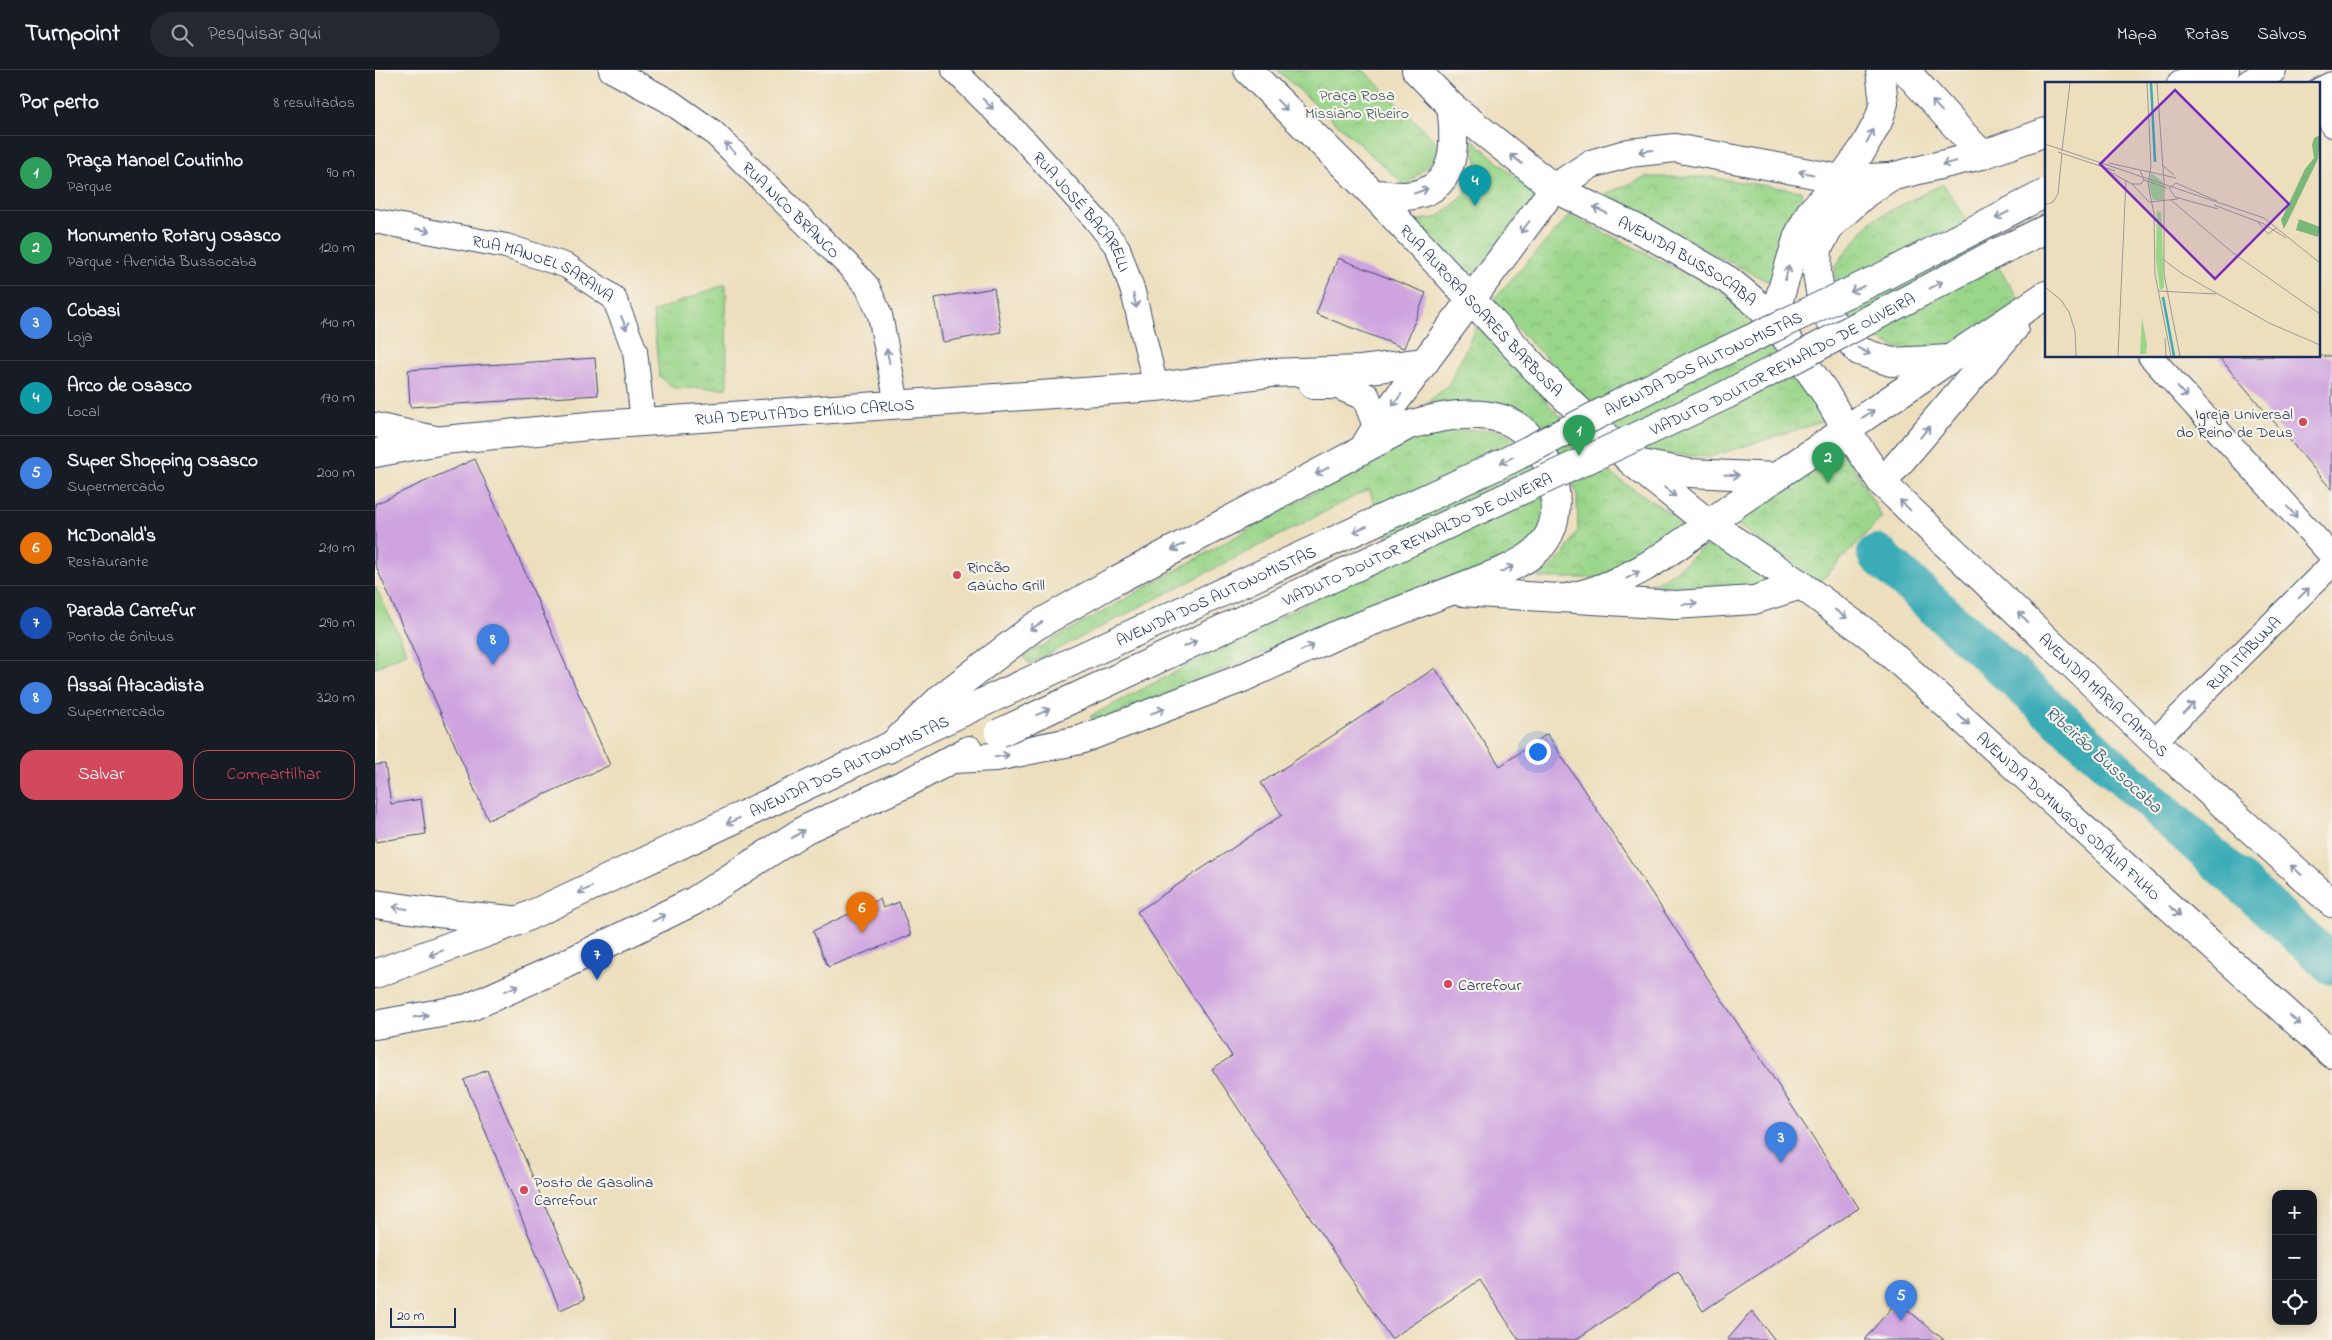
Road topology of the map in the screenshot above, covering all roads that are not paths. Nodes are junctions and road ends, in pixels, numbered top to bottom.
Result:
1 (611, 70) edge
2 (953, 70) edge
3 (1249, 70) edge
4 (1416, 70) edge
5 (1880, 70) edge
6 (1905, 70) edge
7 (2225, 70) edge
8 (2272, 70) edge
9 (2187, 82) edge
10 (2252, 82) edge
11 (2323, 90) edge
12 (1451, 106) junction
13 (2332, 125) edge
14 (2045, 132) edge
15 (1982, 155) junction
16 (1889, 178) junction
17 (1841, 179) junction
18 (1554, 188) junction
19 (1373, 194) junction
20 (2045, 194) edge
21 (375, 220) edge
22 (2045, 230) edge
23 (2041, 299) edge
24 (1471, 301) junction
25 (1773, 320) junction
26 (2152, 358) edge
27 (1949, 359) junction
28 (1425, 362) junction
29 (1237, 378) junction
30 (1156, 387) junction
31 (897, 404) junction
32 (643, 422) junction
33 (375, 425) edge
34 (1846, 428) junction
35 (1371, 437) junction
36 (445, 440) junction
37 (375, 453) edge
38 (1632, 462) junction
39 (1776, 477) junction
40 (1882, 483) junction
41 (1708, 523) junction
42 (2332, 556) edge
43 (2332, 564) edge
44 (1801, 585) junction
45 (1449, 591) junction
46 (1571, 598) junction
47 (2154, 742) junction
48 (888, 749) junction
49 (953, 759) junction
50 (2332, 903) edge
51 (375, 904) edge
52 (518, 921) junction
53 (375, 974) edge
54 (375, 1024) edge
55 (2332, 1054) edge

31 -> 1 street, RUA NICO BRANCO
2 -> 30 street, RUA JOSÉ BACARELLI
3 -> 19 main road, RUA AURORA SOARES BARBOSA
4 - 12 main road, AVENIDA BUSSOCABA
17 -> 5 main road
15 -> 6 main road
7 - 9 main road
8 - 10 main road
11 - 13 street
18 -> 12 main road, AVENIDA BUSSOCABA
19 -> 12 main road
14 - 15 main road
15 -> 16 main road
16 - 17 main road
16 -> 27 main road
17 -> 18 main road
25 -> 17 main road
18 -> 24 main road
25 -> 18 main road, AVENIDA BUSSOCABA
19 - 24 main road, RUA AURORA SOARES BARBOSA
20 -> 48 main road, AVENIDA DOS AUTONOMISTAS, bridge
21 -> 32 street, RUA MANOEL SARAIVA
49 -> 22 main road, VIADUTO DOUTOR REYNALDO DE OLIVEIRA, bridge
23 - 27 main road
40 -> 23 main road
24 - 28 main road
24 - 38 main road, RUA AURORA SOARES BARBOSA
25 - 34 main road, AVENIDA BUSSOCABA
26 -> 42 street
34 -> 27 main road
28 - 29 main road, RUA DEPUTADO EMÍLIO CARLOS
28 -> 35 main road
29 - 30 main road, RUA DEPUTADO EMÍLIO CARLOS
29 - 35 main road, RUA DEPUTADO EMÍLIO CARLOS
30 - 31 main road, RUA DEPUTADO EMÍLIO CARLOS
31 - 32 main road, RUA DEPUTADO EMÍLIO CARLOS
32 - 36 main road, RUA DEPUTADO EMÍLIO CARLOS
33 - 36 street
34 - 39 main road
34 - 40 main road, AVENIDA BUSSOCABA
45 -> 35 main road
35 -> 48 main road
36 - 37 main road, RUA DEPUTADO EMÍLIO CARLOS
38 -> 39 main road
38 -> 41 main road, RUA AURORA SOARES BARBOSA
39 - 41 main road
47 -> 40 main road, AVENIDA MARIA CAMPOS
41 - 44 main road, RUA AURORA SOARES BARBOSA
46 -> 41 main road
47 -> 43 street, RUA ITABUNA
46 -> 44 main road
44 -> 55 main road, AVENIDA DOMINGOS ODÁLIA FILHO
45 - 46 main road
49 -> 45 main road
50 -> 47 main road, AVENIDA MARIA CAMPOS
48 -> 52 main road, AVENIDA DOS AUTONOMISTAS
54 -> 49 main road
52 -> 51 main road
52 -> 53 main road, AVENIDA DOS AUTONOMISTAS

